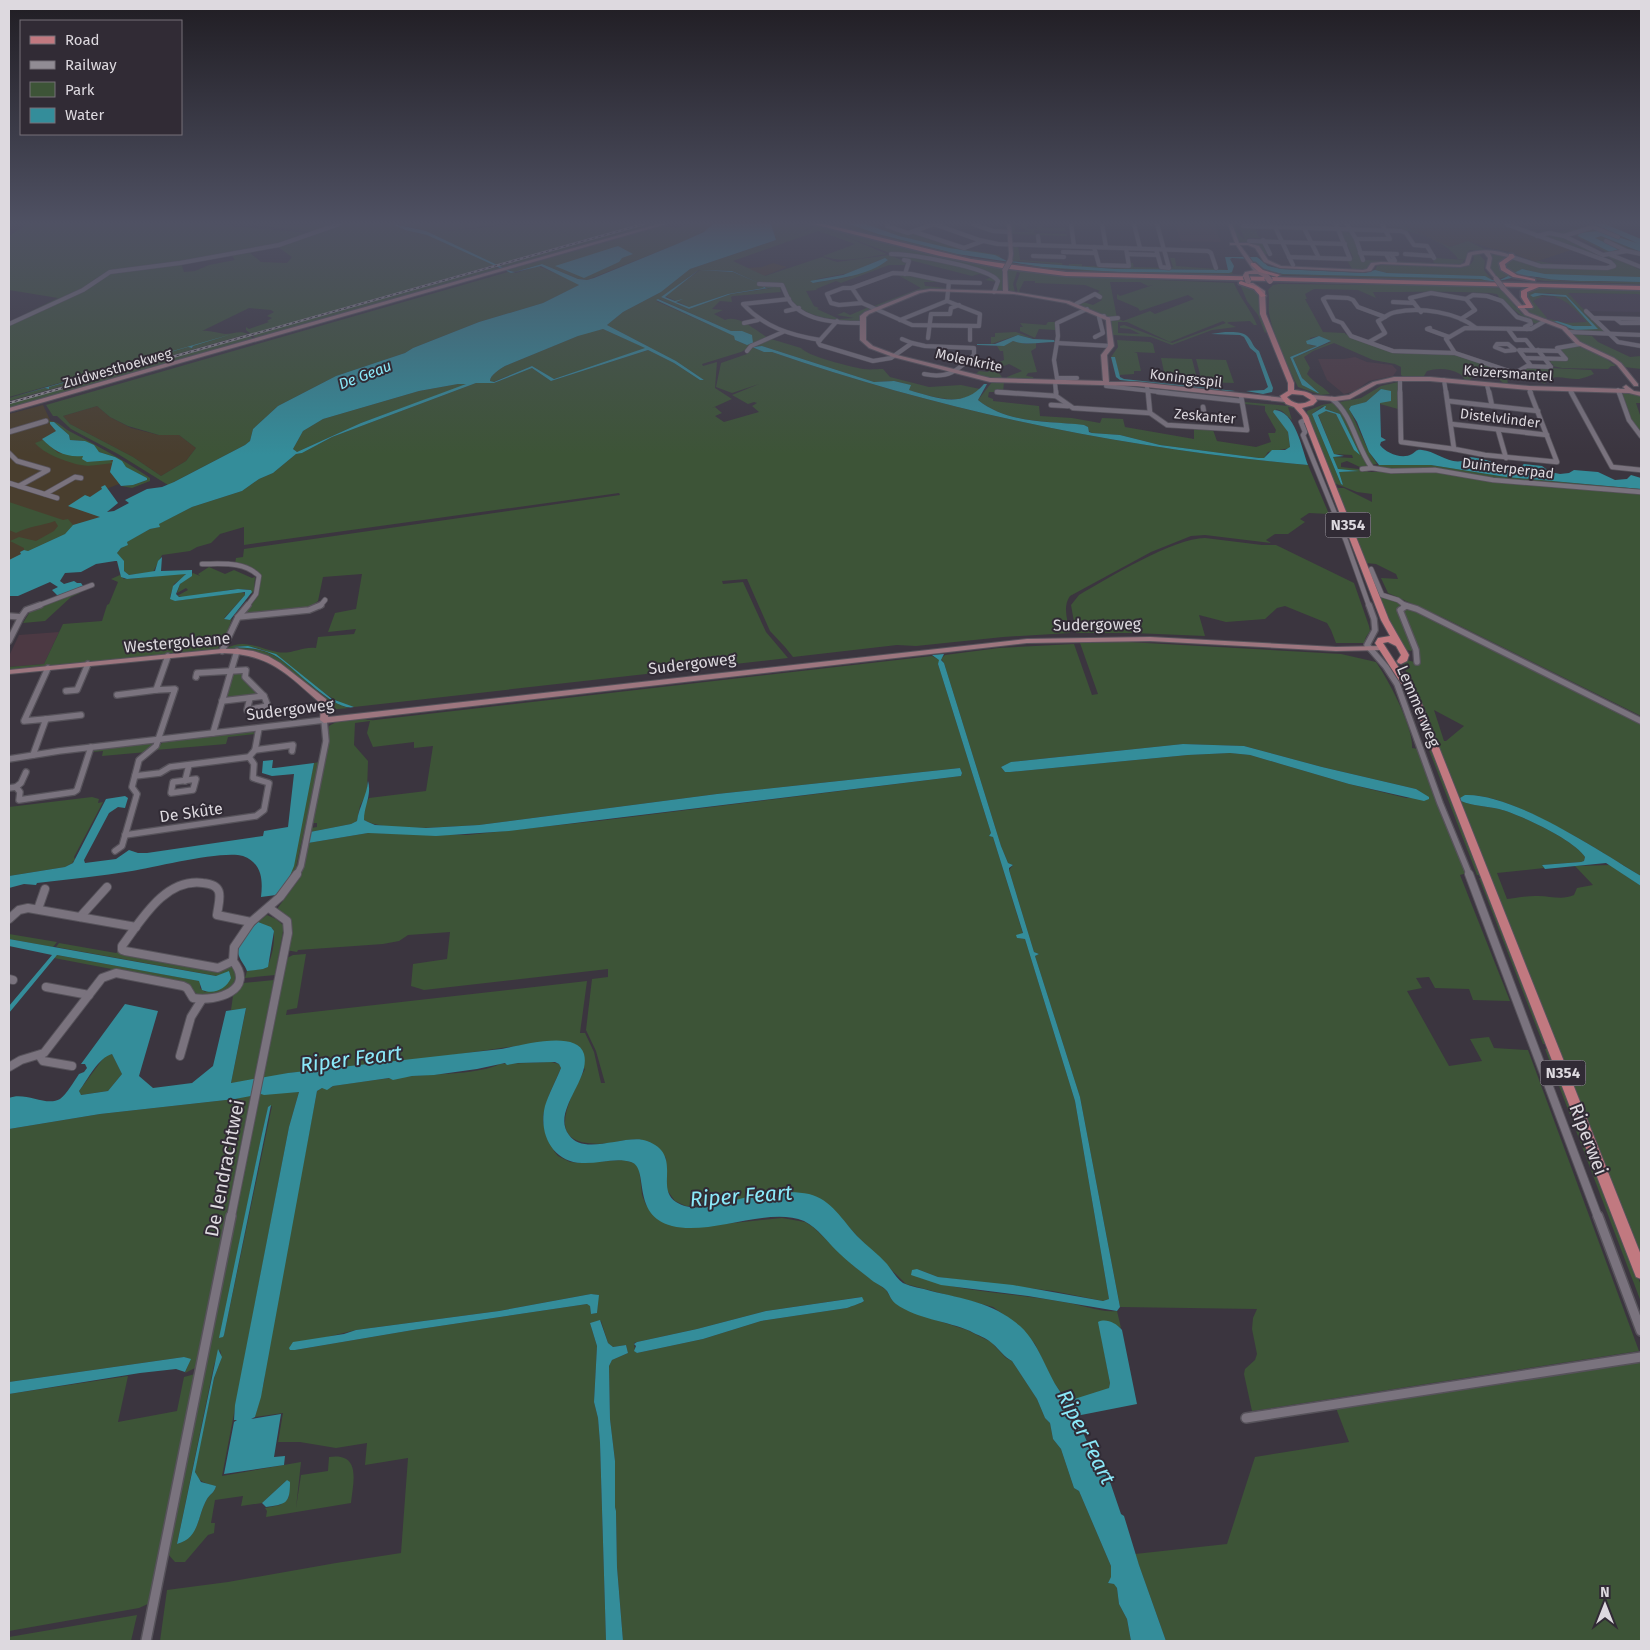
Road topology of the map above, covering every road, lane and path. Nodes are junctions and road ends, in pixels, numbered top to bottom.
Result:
1 (59, 301) edge
2 (396, 301) edge
3 (771, 301) edge
4 (791, 301) edge
5 (830, 301) edge
6 (896, 301) edge
7 (945, 301) edge
8 (949, 301) edge
9 (1057, 301) edge
10 (1078, 301) edge
11 (1264, 301) edge
12 (1265, 301) edge
13 (1324, 301) edge
14 (1354, 301) edge
15 (1468, 301) edge
16 (1502, 301) edge
17 (1516, 301) edge
18 (1527, 301) edge
19 (1392, 302) dead end
20 (862, 303) joint
21 (1414, 303) joint
22 (1076, 304) junction
23 (959, 305) junction
24 (1522, 307) junction
25 (798, 308) junction
26 (875, 309) junction
27 (1087, 309) junction
28 (1586, 311) dead end
29 (786, 312) dead end
30 (1421, 312) junction
31 (815, 316) junction
32 (1385, 317) junction
33 (1106, 318) junction
34 (1118, 318) dead end
35 (1593, 318) junction
36 (1615, 318) junction
37 (1461, 319) junction
38 (1641, 319) edge
39 (758, 320) junction
40 (806, 320) dead end
41 (900, 320) junction
42 (837, 321) junction
43 (1545, 321) junction
44 (744, 323) dead end
45 (862, 323) junction
46 (1641, 323) edge
47 (9, 324) edge
48 (930, 325) junction
49 (970, 327) junction
50 (1430, 328) dead end
51 (1476, 328) junction
52 (1508, 329) junction
53 (1527, 330) junction
54 (784, 332) junction
55 (1569, 332) junction
56 (1103, 334) junction
57 (1610, 334) junction
58 (1111, 335) junction
59 (1641, 335) edge
60 (1094, 337) dead end
61 (1449, 337) junction
62 (928, 338) dead end
63 (902, 339) dead end
64 (820, 340) junction
65 (970, 340) dead end
66 (1369, 342) junction
67 (912, 343) junction
68 (1057, 343) junction
69 (1580, 344) junction
70 (1111, 346) junction
71 (1641, 346) edge
72 (747, 350) dead end
73 (1536, 350) junction
74 (1559, 351) junction
75 (1454, 353) junction
76 (895, 356) junction
77 (1525, 358) junction
78 (1544, 358) junction
79 (1531, 366) junction
80 (954, 372) junction
81 (924, 374) dead end
82 (1078, 378) dead end
83 (1398, 379) junction
84 (1444, 380) junction
85 (1057, 381) junction
86 (1106, 384) junction
87 (1487, 385) junction
88 (1633, 386) edge
89 (1147, 387) junction
90 (1529, 388) junction
91 (1570, 390) junction
92 (1618, 390) junction
93 (997, 392) dead end
94 (1291, 392) junction
95 (1300, 392) junction
96 (1641, 394) edge
97 (1056, 396) junction
98 (1241, 398) junction
99 (1284, 398) junction
100 (1313, 399) junction
101 (1334, 400) junction
102 (1448, 401) junction
103 (1051, 405) dead end
104 (1296, 405) junction
105 (1070, 406) junction
106 (1305, 406) junction
107 (1492, 406) junction
108 (1203, 407) dead end
109 (9, 410) edge
110 (1538, 412) junction
111 (1150, 413) junction
112 (1205, 418) dead end
113 (1306, 418) junction
114 (46, 421) dead end
115 (1451, 424) junction
116 (1498, 430) junction
117 (9, 432) edge
118 (1547, 435) junction
119 (1641, 436) edge
120 (1454, 449) junction
121 (9, 453) edge
122 (1506, 458) junction
123 (1372, 468) junction
124 (1362, 469) dead end
125 (1641, 470) edge
126 (81, 478) dead end
127 (9, 483) edge
128 (19, 486) junction
129 (1641, 492) edge
130 (45, 494) junction
131 (57, 498) dead end
132 (202, 564) dead end
133 (1371, 569) dead end
134 (92, 585) dead end
135 (325, 600) dead end
136 (1406, 606) junction
137 (10, 617) edge
138 (238, 617) junction
139 (21, 618) junction
140 (1385, 620) junction
141 (1385, 639) junction
142 (9, 641) edge
143 (1398, 644) junction
144 (1370, 649) junction
145 (222, 651) junction
146 (237, 651) junction
147 (1385, 652) junction
148 (1417, 654) junction
149 (168, 656) junction
150 (1403, 657) junction
151 (1417, 662) dead end
152 (88, 664) junction
153 (48, 668) junction
154 (232, 671) junction
155 (9, 672) edge
156 (196, 677) dead end
157 (156, 690) junction
158 (66, 691) dead end
159 (117, 695) dead end
160 (264, 696) junction
161 (250, 698) junction
162 (1416, 700) junction
163 (222, 701) junction
164 (81, 716) dead end
165 (46, 719) junction
166 (324, 720) junction
167 (1641, 720) edge
168 (259, 728) junction
169 (213, 733) junction
170 (159, 739) junction
171 (92, 747) junction
172 (255, 750) junction
173 (292, 751) dead end
174 (33, 755) junction
175 (249, 756) junction
176 (9, 759) edge
177 (189, 764) junction
178 (26, 772) dead end
179 (135, 776) junction
180 (185, 781) dead end
181 (12, 787) edge
182 (125, 835) junction
183 (115, 851) dead end
184 (1485, 873) joint
185 (1470, 876) joint
186 (107, 887) dead end
187 (45, 889) dead end
188 (269, 908) junction
189 (38, 909) junction
190 (80, 917) junction
191 (9, 919) edge
192 (251, 922) junction
193 (136, 927) junction
194 (233, 961) junction
195 (46, 987) dead end
196 (89, 995) junction
197 (201, 1001) junction
198 (40, 1056) junction
199 (180, 1056) dead end
200 (72, 1066) dead end
201 (9, 1068) edge
202 (1641, 1272) edge
203 (1641, 1331) edge
204 (1641, 1357) edge
205 (1246, 1418) dead end
206 (146, 1641) edge

1 - 47 street
2 - 109 street, Zuidwesthoekweg
3 - 39 street
4 - 25 street
5 - 20 street
6 - 26 street
7 - 41 street
8 - 23 street
9 - 22 street
10 - 22 street
11 - 94 main road
12 - 95 main road
13 - 66 street
14 - 32 street
15 - 37 street
16 - 53 street
17 - 24 street, bridge
18 - 24 highway
19 - 21 street
20 - 26 street
21 - 30 street
22 - 27 street
23 - 48 street
23 - 49 street
24 - 43 street
25 - 29 street
25 - 31 street
26 - 41 street
26 - 45 street
27 - 33 street
27 - 68 street
28 - 35 street
30 - 32 street
30 - 37 street
31 - 40 street
31 - 42 street
32 - 66 street
33 - 34 street
33 - 56 street
33 - 58 street
35 - 36 street
35 - 57 street
36 - 38 street
36 - 46 street
37 - 51 street
39 - 44 street
39 - 54 street
41 - 48 street
42 - 45 street
42 - 64 street
43 - 53 street
43 - 55 street
45 - 76 street, Molenkrite
48 - 49 street
48 - 62 street
49 - 65 street
50 - 61 street
51 - 52 street
51 - 61 street
52 - 53 street
52 - 73 street
54 - 64 street
54 - 72 street
55 - 57 street
55 - 69 street
56 - 58 street
56 - 60 street
57 - 59 street
57 - 71 street
58 - 70 street
61 - 75 street
63 - 67 street
64 - 76 street
66 - 75 street
67 - 76 street
67 - 80 street
68 - 70 street
68 - 85 street
69 - 74 street
69 - 88 street
70 - 86 street
73 - 74 street
73 - 77 street
73 - 78 street
74 - 78 street
75 - 79 street
76 - 80 street, Molenkrite
77 - 78 street
77 - 79 street
78 - 79 street
80 - 81 street
80 - 85 street, Molenkrite
82 - 85 street
83 - 84 street, Keizersmantel
83 - 101 street, Keizersmantel
83 - 120 street
84 - 87 street, Keizersmantel
84 - 102 street
85 - 86 street, Molenkrite
85 - 97 street
86 - 89 street, Koningsspil
87 - 90 street, Keizersmantel
87 - 107 street
88 - 92 street, Keizersmantel
88 - 96 street, Keizersmantel
89 - 98 street, Koningsspil
89 - 111 street
90 - 91 street, Keizersmantel
90 - 110 street
91 - 92 street, Keizersmantel
91 - 125 street
92 - 119 street
93 - 97 street
94 - 95 main road
94 - 99 main road
95 - 100 main road
97 - 105 street, Zeskanter
98 - 99 street, Koningsspil
98 - 111 street, Zeskanter
99 - 104 main road, N354
100 - 101 street, Keizersmantel
100 - 106 main road
101 - 123 street
102 - 107 street
102 - 115 street
103 - 105 street, Zeskanter
104 - 106 main road, N354
104 - 113 main road, Lemmerweg / N354
105 - 111 street, Zeskanter
106 - 113 main road, Lemmerweg / N354
107 - 110 street
108 - 112 street
110 - 118 street
113 - 140 main road, Lemmerweg / N354
113 - 144 street, Lemmerweg
114 - 117 street
115 - 116 street, Distelvlinder
115 - 120 street
116 - 118 street, Distelvlinder
116 - 122 street
118 - 122 street
120 - 122 street
121 - 128 street
123 - 124 street, Duinterperpad
123 - 129 street, Duinterperpad
126 - 130 street
127 - 128 street
128 - 130 street
130 - 131 street
132 - 138 street
133 - 136 street
134 - 139 street
135 - 138 street
136 - 148 street
136 - 167 street
137 - 139 street
138 - 145 street
139 - 142 street
140 - 141 main road, Lemmerweg / N354
140 - 143 main road, Lemmerweg / N354
141 - 143 main road
141 - 147 main road, N354
143 - 150 main road, N354
144 - 147 street, Sudergoweg
144 - 166 street, Sudergoweg
144 - 185 street, Lemmerweg
145 - 146 street, Westergoleane
145 - 149 street, Westergoleane
146 - 154 street
146 - 166 street, Westergoleane
147 - 150 main road
147 - 162 main road, Lemmerweg / N354
148 - 150 street
148 - 151 street
149 - 152 street, Westergoleane
149 - 157 street
150 - 162 main road, Lemmerweg / N354
152 - 153 street, Westergoleane
152 - 158 street
153 - 155 street, Westergoleane
153 - 165 street
154 - 156 street
154 - 160 street
154 - 163 street
157 - 159 street
157 - 170 street
160 - 161 street
160 - 161 street
161 - 163 street
162 - 184 main road, Lemmerweg / N354
163 - 169 street
164 - 165 street
165 - 174 street
166 - 168 street, Sudergoweg
166 - 188 street
168 - 169 street, Sudergoweg
168 - 172 street
169 - 170 street, Sudergoweg
170 - 171 street, Sudergoweg
170 - 179 street
171 - 174 street, Sudergoweg
171 - 181 street
172 - 173 street
172 - 175 street
174 - 176 street, Sudergoweg
175 - 177 street
175 - 182 street, De Skûte
177 - 179 street
177 - 180 street
178 - 181 street
179 - 182 street
182 - 183 street
184 - 202 main road, Riperwei / N354
185 - 203 street, Riperwei
186 - 190 street
187 - 189 street
188 - 192 street
188 - 206 street, De Iendrachtwei
189 - 190 street
189 - 191 street
190 - 193 street
192 - 193 street
192 - 194 street
193 - 194 street
194 - 197 street
195 - 196 street
196 - 197 street
196 - 198 street
197 - 199 street
198 - 200 street
198 - 201 street
204 - 205 street

